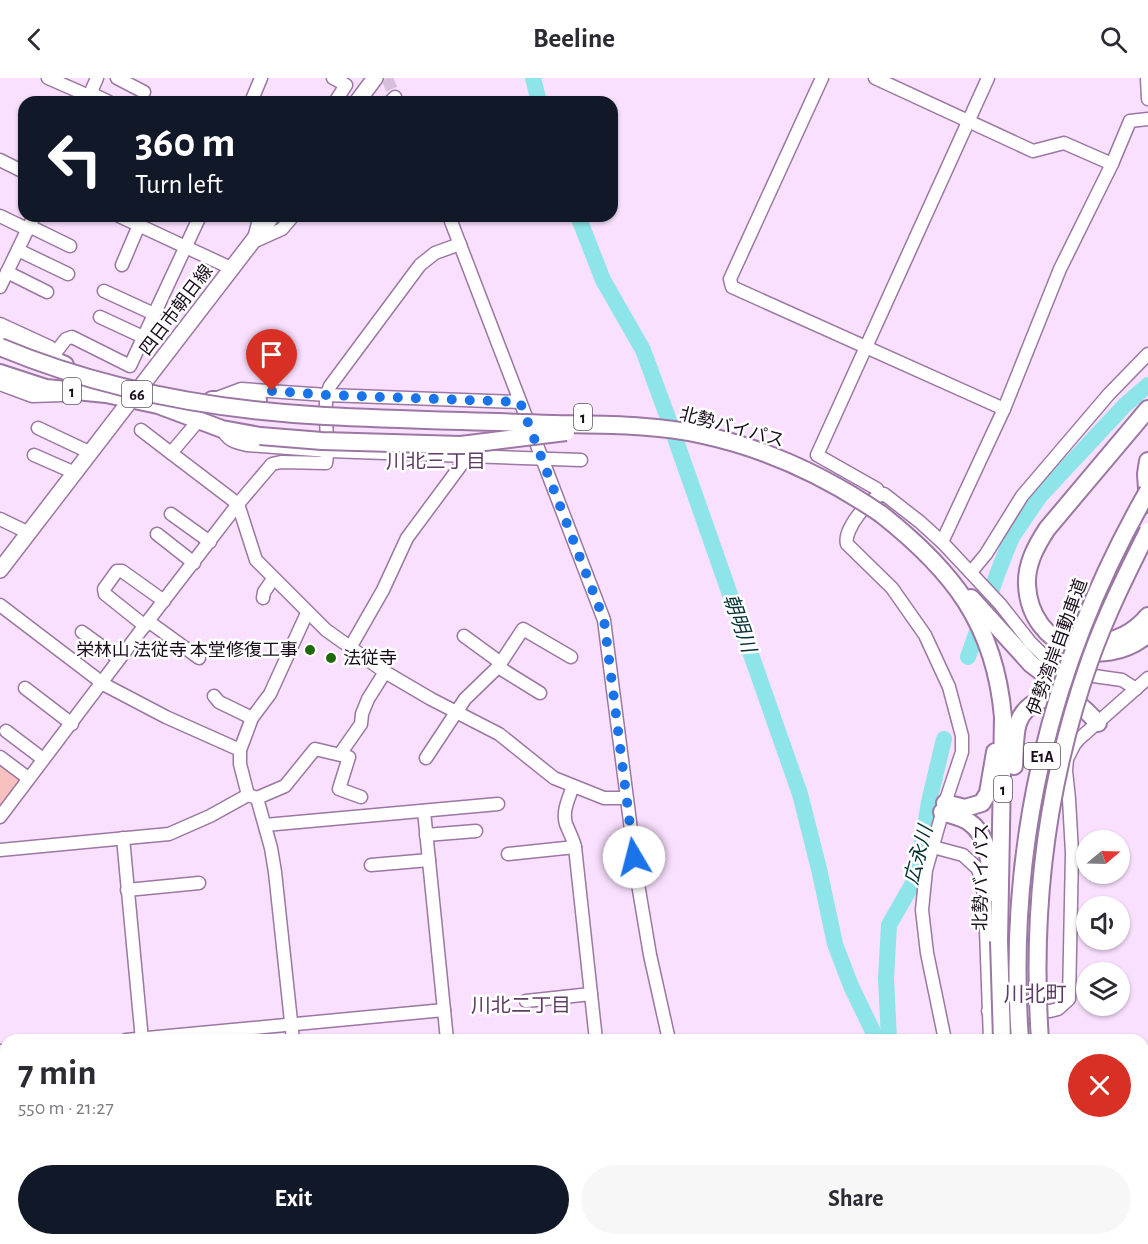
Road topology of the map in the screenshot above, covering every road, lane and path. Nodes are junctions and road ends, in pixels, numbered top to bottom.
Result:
1 (48, 78) edge
2 (97, 78) edge
3 (117, 78) edge
4 (261, 78) edge
5 (333, 78) edge
6 (375, 78) edge
7 (822, 78) edge
8 (875, 78) edge
9 (988, 78) edge
10 (1147, 78) edge
11 (144, 92) dead end
12 (87, 96) edge
13 (89, 96) edge
14 (254, 96) edge
15 (339, 96) edge
16 (362, 96) edge
17 (1148, 99) edge
18 (1148, 120) edge
19 (969, 121) junction
20 (0, 160) edge
21 (1112, 164) junction
22 (18, 169) edge
23 (0, 216) edge
24 (18, 221) edge
25 (133, 222) edge
26 (197, 222) edge
27 (258, 222) edge
28 (268, 222) edge
29 (288, 222) edge
30 (451, 222) edge
31 (30, 224) edge
32 (140, 225) junction
33 (253, 242) junction
34 (460, 244) junction
35 (70, 246) dead end
36 (185, 247) junction
37 (18, 250) junction
38 (122, 265) dead end
39 (233, 268) junction
40 (7, 272) junction
41 (68, 274) dead end
42 (0, 287) edge
43 (104, 291) dead end
44 (47, 292) dead end
45 (154, 314) junction
46 (100, 317) dead end
47 (0, 324) edge
48 (0, 336) edge
49 (143, 337) junction
50 (0, 347) edge
51 (865, 347) junction
52 (1148, 354) edge
53 (56, 357) junction
54 (4, 378) edge
55 (137, 394) junction
56 (327, 395) junction
57 (215, 400) junction
58 (520, 402) junction
59 (1004, 409) junction
60 (1148, 409) edge
61 (199, 420) junction
62 (1148, 422) edge
63 (654, 427) junction
64 (38, 428) dead end
65 (222, 429) junction
66 (147, 432) dead end
67 (704, 435) junction
68 (328, 451) junction
69 (91, 453) junction
70 (171, 453) junction
71 (34, 454) dead end
72 (467, 457) junction
73 (542, 459) junction
74 (580, 460) dead end
75 (1148, 462) edge
76 (75, 473) junction
77 (1148, 491) edge
78 (880, 494) junction
79 (238, 504) junction
80 (1148, 505) edge
81 (171, 514) dead end
82 (0, 519) edge
83 (1148, 531) edge
84 (29, 533) junction
85 (157, 534) dead end
86 (210, 542) junction
87 (942, 542) junction
88 (194, 562) junction
89 (0, 570) edge
90 (971, 572) junction
91 (273, 579) junction
92 (263, 598) dead end
93 (164, 601) junction
94 (0, 605) edge
95 (976, 609) junction
96 (307, 613) junction
97 (1148, 616) edge
98 (147, 623) junction
99 (82, 632) dead end
100 (1148, 634) edge
101 (464, 636) dead end
102 (986, 643) junction
103 (351, 646) junction
104 (571, 657) dead end
105 (199, 658) dead end
106 (119, 659) junction
107 (499, 665) junction
108 (385, 672) junction
109 (1148, 678) edge
110 (102, 682) junction
111 (26, 688) dead end
112 (1136, 689) junction
113 (540, 693) dead end
114 (214, 696) dead end
115 (457, 711) junction
116 (252, 718) junction
117 (1098, 723) junction
118 (72, 724) junction
119 (6, 730) dead end
120 (240, 750) junction
121 (340, 754) junction
122 (0, 757) edge
123 (426, 758) dead end
124 (43, 759) junction
125 (28, 778) junction
126 (573, 786) junction
127 (253, 797) junction
128 (361, 797) dead end
129 (626, 798) junction
130 (498, 804) dead end
131 (944, 808) junction
132 (424, 811) junction
133 (0, 818) edge
134 (265, 825) junction
135 (476, 831) dead end
136 (426, 835) junction
137 (123, 838) junction
138 (575, 847) junction
139 (933, 847) junction
140 (0, 850) edge
141 (508, 854) dead end
142 (429, 860) junction
143 (371, 865) dead end
144 (199, 883) dead end
145 (128, 890) junction
146 (1000, 910) junction
147 (999, 941) junction
148 (591, 994) junction
149 (526, 1000) dead end
150 (444, 1010) junction
151 (988, 1011) junction
152 (291, 1024) junction
153 (142, 1034) edge
154 (192, 1034) edge
155 (292, 1034) edge
156 (446, 1034) edge
157 (595, 1034) edge
158 (668, 1034) edge
159 (944, 1034) edge
160 (990, 1034) edge
161 (1002, 1034) edge
162 (1020, 1034) edge
163 (1040, 1034) edge

1 - 12 street
2 - 13 street
3 - 11 street
4 - 14 street
5 - 15 street
6 - 16 main road
7 - 51 street
8 - 19 street
9 - 19 street
10 - 17 street
18 - 21 street
19 - 21 street
19 - 51 street
20 - 22 street
21 - 59 street
23 - 24 street
25 - 32 street
26 - 36 street
27 - 33 street
28 - 33 main road, 四日市朝日線 / 66
29 - 33 street
30 - 34 street
31 - 35 street
31 - 37 street
32 - 36 street
32 - 38 street
33 - 39 main road, 四日市朝日線 / 66
34 - 56 street
34 - 58 street
36 - 39 street
36 - 45 street
37 - 40 street
37 - 41 street
39 - 55 main road, 四日市朝日線 / 66
40 - 42 street
40 - 44 street
43 - 45 street
45 - 49 street
46 - 49 street
47 - 53 street
48 - 53 highway, 1
49 - 53 street
50 - 63 highway, 北勢バイパス / 1, bridge
51 - 59 street
51 - 78 street
52 - 90 street
53 - 55 highway, 1
54 - 55 highway, 1
55 - 57 highway, 1
55 - 61 highway, 1
55 - 69 main road, 四日市朝日線 / 66
56 - 57 street
56 - 58 street
56 - 68 street
57 - 67 highway, 1, bridge
58 - 73 street
59 - 87 street
60 - 100 highway
61 - 65 highway, 1
61 - 70 street
62 - 97 highway
63 - 65 highway, 1, bridge
63 - 67 highway, 北勢バイパス / 1, bridge
64 - 69 street
65 - 68 street
66 - 70 street
67 - 95 highway, 北勢バイパス / 1, bridge
68 - 72 street
68 - 79 street
69 - 76 main road, 四日市朝日線 / 66
70 - 79 street
71 - 76 street
72 - 73 street
72 - 103 street
73 - 74 street
73 - 129 street
75 - 80 highway
76 - 84 main road, 四日市朝日線 / 66
77 - 162 highway, 伊勢湾岸自動車道 / E1A, bridge
78 - 87 street
78 - 131 street
79 - 86 street
79 - 91 street
81 - 86 street
82 - 84 street
83 - 163 highway, 伊勢湾岸自動車道 / E1A, bridge
84 - 89 main road, 四日市朝日線 / 66
85 - 88 street
86 - 88 street
87 - 90 street
88 - 93 street
90 - 112 street
91 - 92 street
91 - 96 street
93 - 98 street
93 - 98 street
94 - 110 street
95 - 102 highway
95 - 117 highway, 1
96 - 103 street
96 - 116 street
98 - 105 street
98 - 106 street
99 - 106 street
101 - 107 street
102 - 131 highway
102 - 146 highway, 北勢バイパス / 1
103 - 108 street
104 - 107 street
106 - 110 street
107 - 113 street
107 - 115 street
108 - 115 street
108 - 121 street
109 - 112 street
110 - 118 street
110 - 120 street
111 - 118 street
112 - 117 street
114 - 116 street
115 - 123 street
115 - 126 street
116 - 120 street
117 - 146 highway
117 - 151 street
118 - 124 street
119 - 124 street
120 - 127 street
121 - 127 street
121 - 128 street
122 - 125 street
124 - 125 street
125 - 133 street
126 - 129 street
126 - 138 street
127 - 134 street
127 - 137 street
129 - 158 street
130 - 132 street
131 - 139 street
131 - 147 highway, 1
132 - 134 street
132 - 136 street
134 - 152 street
135 - 136 street
136 - 142 street
137 - 140 street
137 - 145 street
138 - 141 street
138 - 148 street
139 - 151 street
139 - 159 street
142 - 143 street
142 - 150 street
144 - 145 street
145 - 153 street
146 - 147 highway, 北勢バイパス / 1
147 - 161 highway, 北勢バイパス / 1, bridge
148 - 149 street
148 - 157 street
150 - 152 street
150 - 156 street
151 - 160 street
152 - 154 street
152 - 155 street

